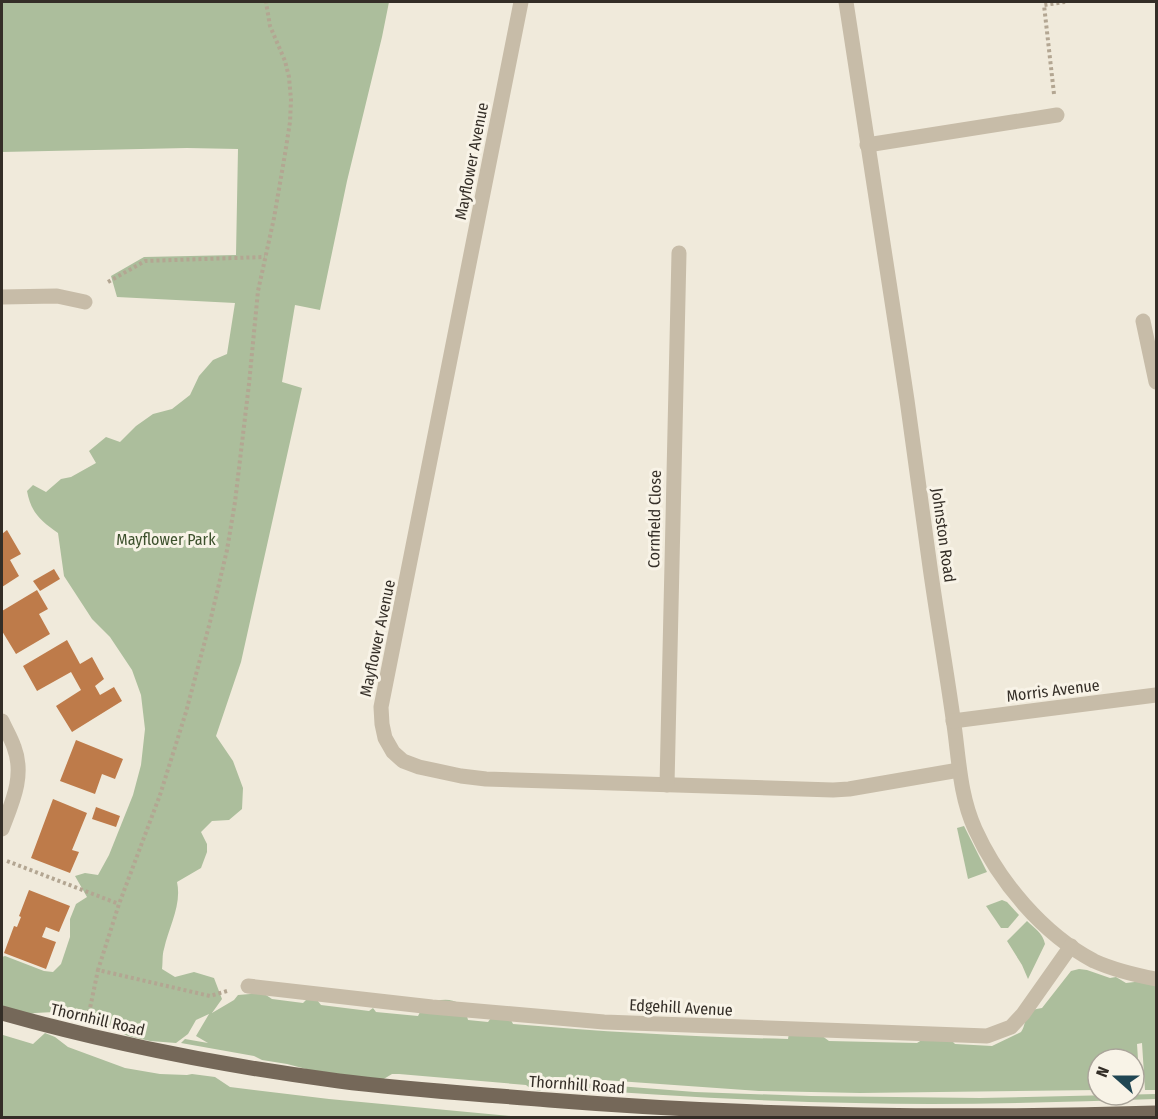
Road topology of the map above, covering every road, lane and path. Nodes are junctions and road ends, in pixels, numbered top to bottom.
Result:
1 (266, 2) edge
2 (521, 2) edge
3 (846, 2) edge
4 (1065, 2) edge
5 (1057, 116) joint
6 (867, 145) junction
7 (679, 253) dead end
8 (265, 257) junction
9 (108, 282) dead end
10 (2, 297) edge
11 (85, 302) dead end
12 (1143, 321) dead end
13 (1156, 382) edge
14 (1156, 695) edge
15 (954, 721) junction
16 (2, 722) edge
17 (959, 770) junction
18 (667, 785) junction
19 (2, 829) edge
20 (7, 861) dead end
21 (119, 904) junction
22 (1071, 946) junction
23 (98, 970) junction
24 (1156, 979) edge
25 (248, 986) joint
26 (2, 1013) edge
27 (88, 1016) dead end
28 (1156, 1113) edge

1 - 8 path
2 - 18 street, Mayflower Avenue
3 - 6 street, Johnston Road
4 - 5 path
5 - 6 street
6 - 15 street, Johnston Road
7 - 18 street, Cornfield Close
8 - 9 path
8 - 21 path
10 - 11 street
12 - 13 street
14 - 15 street, Morris Avenue
15 - 17 street, Johnston Road
16 - 19 street
17 - 18 street, Mayflower Avenue
17 - 22 street, Johnston Road
20 - 21 path
21 - 23 path
22 - 24 street, Johnston Road
22 - 25 street, Edgehill Avenue
23 - 25 path
23 - 27 path
26 - 28 main road, Thornhill Road

